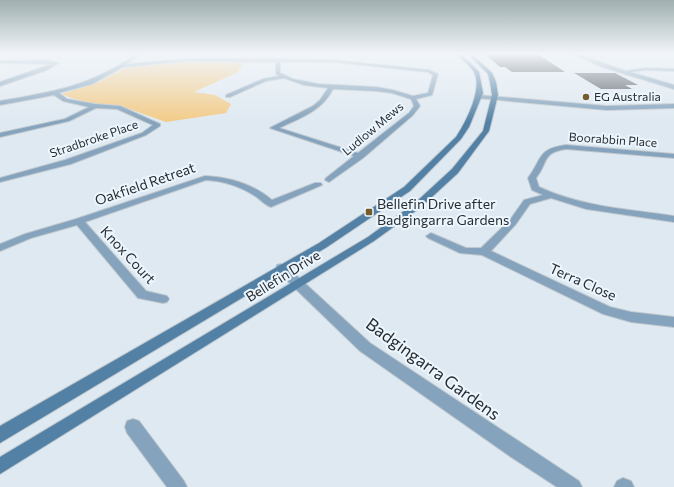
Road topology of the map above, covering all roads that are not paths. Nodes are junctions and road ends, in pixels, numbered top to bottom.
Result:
1 (22, 77) edge
2 (104, 77) edge
3 (283, 77) joint
4 (435, 77) edge
5 (477, 77) edge
6 (490, 77) edge
7 (638, 77) edge
8 (0, 84) edge
9 (331, 87) junction
10 (674, 87) edge
11 (55, 93) junction
12 (479, 95) junction
13 (228, 96) dead end
14 (494, 97) junction
15 (413, 98) junction
16 (0, 103) edge
17 (674, 105) edge
18 (95, 106) junction
19 (0, 135) edge
20 (360, 156) junction
21 (674, 156) edge
22 (0, 180) edge
23 (328, 180) dead end
24 (318, 185) dead end
25 (550, 196) junction
26 (674, 219) edge
27 (78, 221) junction
28 (431, 236) dead end
29 (0, 248) edge
30 (484, 252) junction
31 (281, 268) junction
32 (299, 283) junction
33 (163, 299) dead end
34 (674, 322) edge
35 (133, 427) dead end
36 (0, 435) edge
37 (0, 466) edge
38 (178, 487) edge
39 (573, 487) edge

1 - 8 street
2 - 11 street
3 - 9 street, Ludlow Mews
3 - 13 street
4 - 15 street
5 - 12 main road, Bellefin Drive
6 - 14 main road, Bellefin Drive
7 - 10 street
9 - 15 street, Ludlow Mews
9 - 20 street
11 - 16 street
11 - 18 street, Stradbroke Place
12 - 14 street
12 - 31 main road, Bellefin Drive
14 - 17 street
14 - 32 main road, Bellefin Drive
15 - 20 street, Ludlow Mews
18 - 19 street
18 - 22 street, Stradbroke Place
20 - 23 street, Ludlow Mews
21 - 25 street, Boorabbin Place
24 - 27 street, Oakfield Retreat
25 - 26 street
25 - 30 street
27 - 29 street, Oakfield Retreat
27 - 33 street, Knox Court
28 - 30 street, Terra Close
30 - 34 street, Terra Close
31 - 32 street, Badgingarra Gardens
31 - 36 main road, Bellefin Drive
32 - 37 main road, Bellefin Drive
32 - 39 street, Badgingarra Gardens
35 - 38 street

